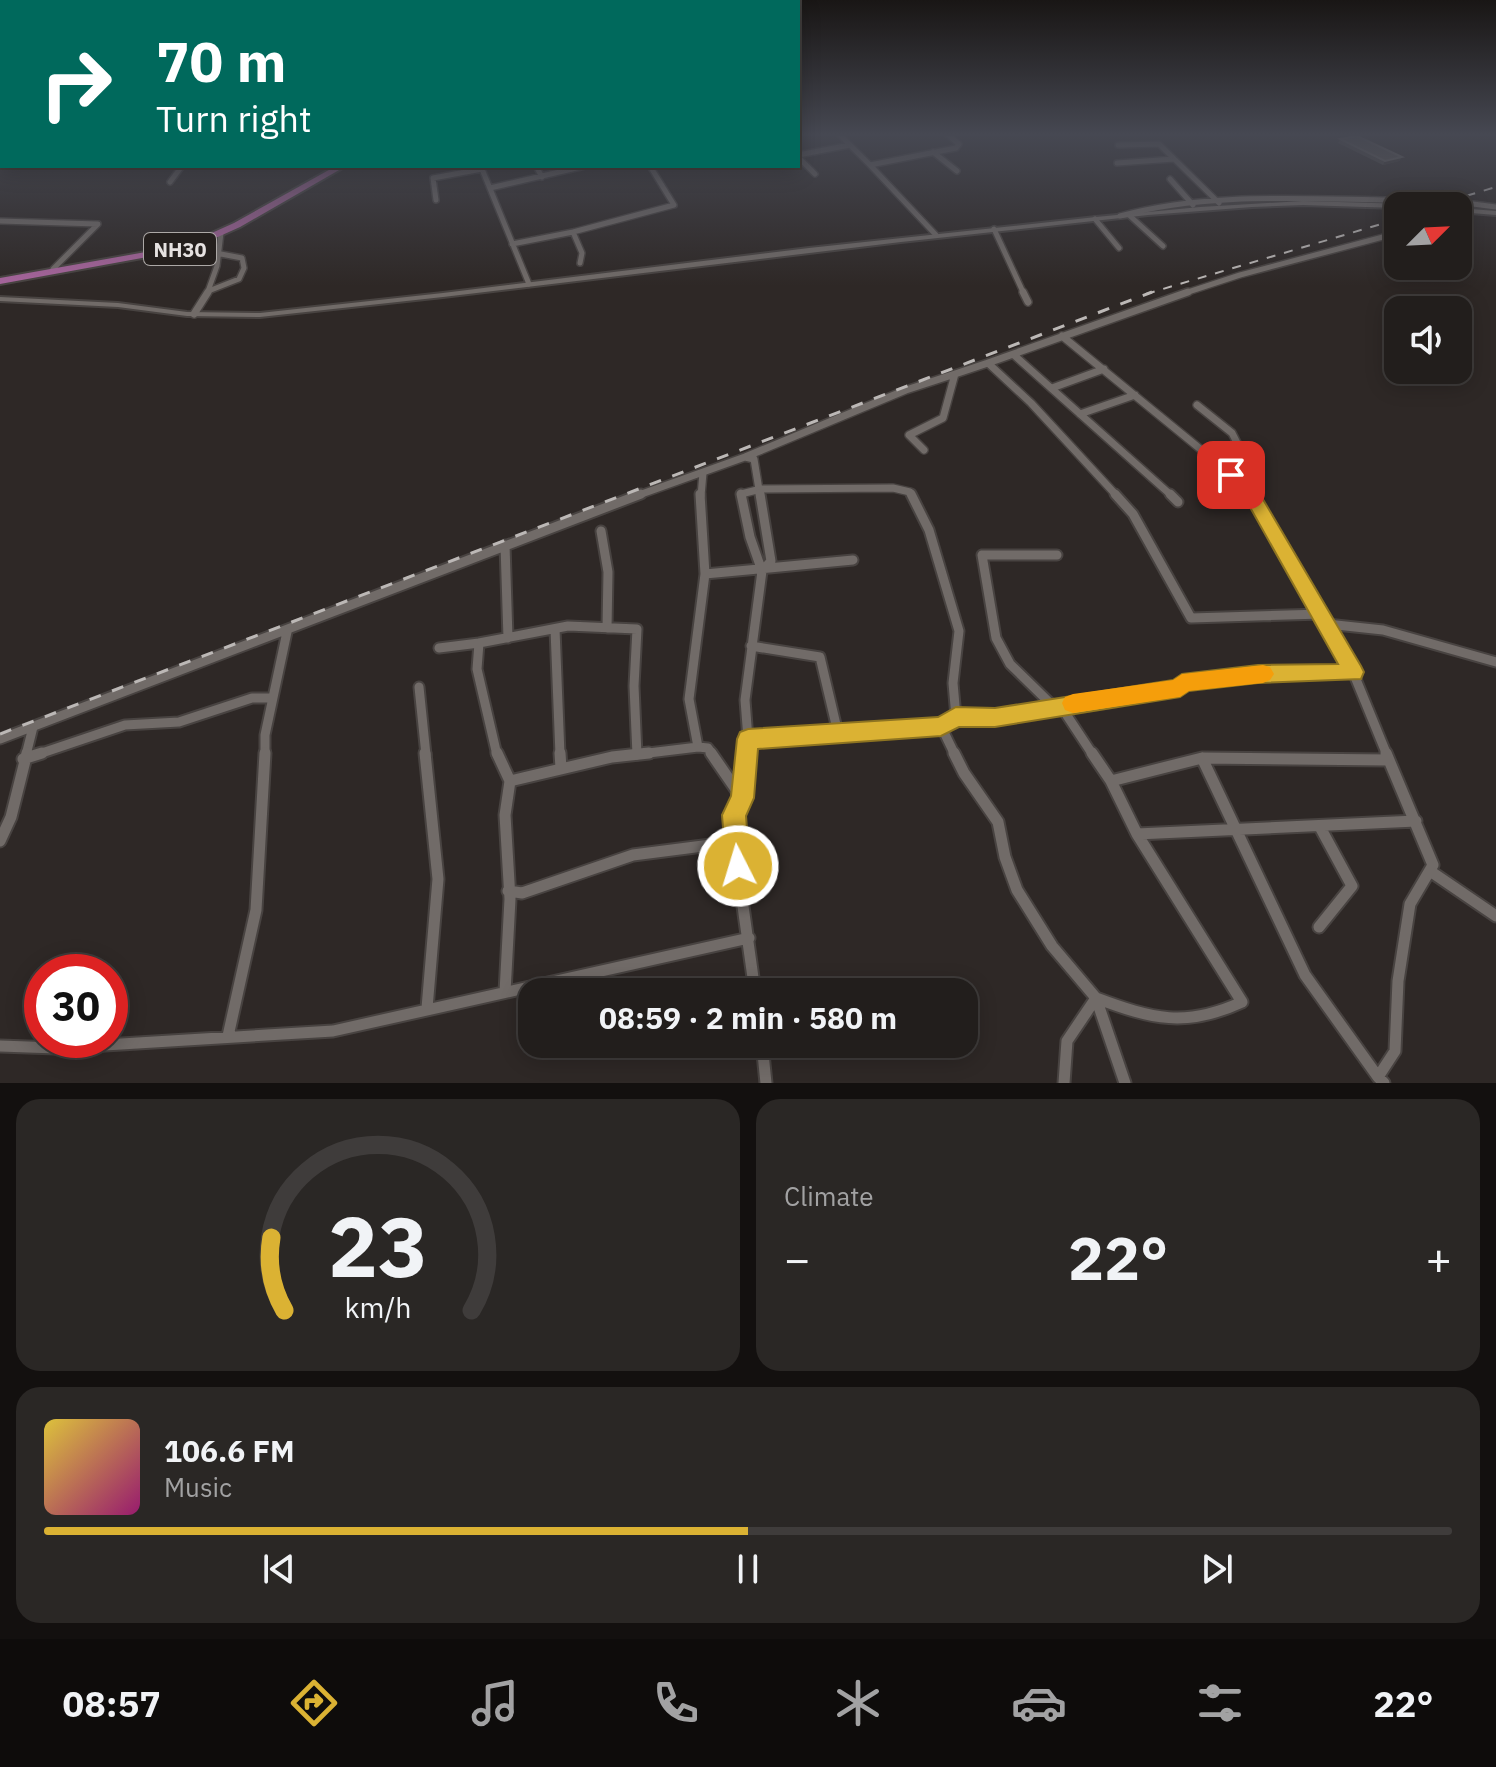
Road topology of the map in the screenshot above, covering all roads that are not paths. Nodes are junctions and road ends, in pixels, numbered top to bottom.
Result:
1 (302, 185) edge
2 (309, 185) edge
3 (433, 185) edge
4 (489, 185) edge
5 (506, 185) edge
6 (661, 185) edge
7 (888, 185) edge
8 (1175, 185) edge
9 (1200, 185) edge
10 (490, 188) junction
11 (436, 200) dead end
12 (1384, 200) edge
13 (1219, 203) junction
14 (1384, 204) edge
15 (1472, 204) edge
16 (1193, 205) junction
17 (1496, 207) edge
18 (1472, 210) edge
19 (1496, 213) edge
20 (1124, 216) junction
21 (1095, 219) junction
22 (0, 221) edge
23 (994, 229) junction
24 (573, 232) junction
25 (221, 233) junction
26 (936, 235) junction
27 (1384, 237) edge
28 (512, 244) junction
29 (1163, 246) dead end
30 (1119, 248) dead end
31 (221, 254) junction
32 (580, 263) dead end
33 (53, 269) junction
34 (0, 279) edge
35 (529, 284) junction
36 (211, 290) junction
37 (0, 299) edge
38 (1028, 302) dead end
39 (194, 314) junction
40 (1062, 336) junction
41 (1014, 355) junction
42 (988, 363) junction
43 (1104, 369) junction
44 (955, 374) junction
45 (1052, 388) junction
46 (1135, 395) junction
47 (1197, 405) dead end
48 (1080, 414) junction
49 (924, 450) dead end
50 (745, 457) junction
51 (703, 473) junction
52 (1248, 488) junction
53 (761, 489) junction
54 (1178, 502) dead end
55 (601, 531) dead end
56 (505, 545) junction
57 (1057, 555) dead end
58 (853, 560) dead end
59 (762, 571) junction
60 (705, 574) junction
61 (1324, 619) junction
62 (607, 628) junction
63 (555, 629) junction
64 (287, 632) junction
65 (508, 638) junction
66 (479, 643) junction
67 (751, 646) junction
68 (439, 648) dead end
69 (1496, 662) edge
70 (1353, 672) junction
71 (419, 687) dead end
72 (272, 698) junction
73 (1057, 706) junction
74 (956, 717) junction
75 (941, 726) junction
76 (33, 727) junction
77 (838, 733) junction
78 (0, 739) edge
79 (748, 739) junction
80 (698, 747) junction
81 (637, 755) junction
82 (1202, 758) junction
83 (23, 759) junction
84 (1388, 760) junction
85 (561, 768) junction
86 (510, 781) junction
87 (1111, 781) junction
88 (742, 798) junction
89 (1416, 821) junction
90 (1320, 827) junction
91 (1239, 831) junction
92 (1137, 834) junction
93 (0, 841) edge
94 (734, 842) junction
95 (1430, 871) junction
96 (508, 891) junction
97 (1496, 916) edge
98 (1319, 927) dead end
99 (749, 938) junction
100 (753, 978) edge
101 (505, 992) junction
102 (1096, 998) junction
103 (427, 1008) junction
104 (228, 1036) junction
105 (0, 1046) edge
106 (763, 1058) edge
107 (1381, 1080) edge
108 (766, 1083) edge
109 (1064, 1083) edge
110 (1125, 1083) edge

1 - 33 highway, NH30
2 - 25 highway, NH30
3 - 11 street
4 - 10 street
5 - 10 street
6 - 24 street
7 - 26 street
8 - 16 street
9 - 13 street
10 - 28 street
12 - 13 street
13 - 16 street
14 - 20 street
15 - 17 street
16 - 20 street
18 - 19 street
20 - 21 street
20 - 29 street
21 - 23 street
21 - 30 street
22 - 33 street
23 - 26 street
23 - 38 street
24 - 28 street
24 - 32 street
25 - 31 street
25 - 34 highway, NH30
26 - 35 street
27 - 40 street
28 - 35 street
31 - 36 street
31 - 36 street
33 - 34 highway, NH30
35 - 39 street
36 - 39 street
37 - 39 street
40 - 41 street
40 - 43 street
41 - 42 street
41 - 45 street
42 - 44 street
42 - 61 street
43 - 45 street
43 - 46 street
44 - 49 street
44 - 50 street
45 - 48 street
46 - 48 street
46 - 52 street
47 - 52 street
48 - 54 street
50 - 51 street
50 - 53 street
51 - 56 street
51 - 60 street
52 - 61 street
53 - 59 street
53 - 59 street
53 - 74 street
55 - 62 street
56 - 64 street
56 - 65 street
57 - 73 street
58 - 59 street
59 - 60 street
59 - 67 street
60 - 80 street
61 - 69 street
61 - 70 street
62 - 63 street
62 - 81 street
63 - 65 street
63 - 85 street
64 - 72 street
64 - 76 street
65 - 66 street
66 - 68 street
66 - 86 street
67 - 77 street
67 - 79 street
70 - 73 street
70 - 84 street
71 - 103 street
72 - 83 street
72 - 104 street
73 - 74 street
73 - 87 street
74 - 75 street
75 - 77 street
75 - 102 street
76 - 78 street
76 - 83 street
77 - 79 street
79 - 88 street
80 - 81 street
80 - 88 street
81 - 85 street
82 - 84 street
82 - 87 street
82 - 91 street
83 - 93 street
84 - 89 street
85 - 86 street
86 - 96 street
87 - 92 street
88 - 94 street
89 - 90 street
89 - 95 street
90 - 91 street
90 - 98 street
91 - 92 street
91 - 107 street
92 - 102 street
94 - 96 street
94 - 99 street
95 - 97 street
95 - 107 street
96 - 101 street
99 - 100 street
99 - 101 street
101 - 103 street
102 - 109 street
102 - 110 street
103 - 104 street
104 - 105 street
106 - 108 street

